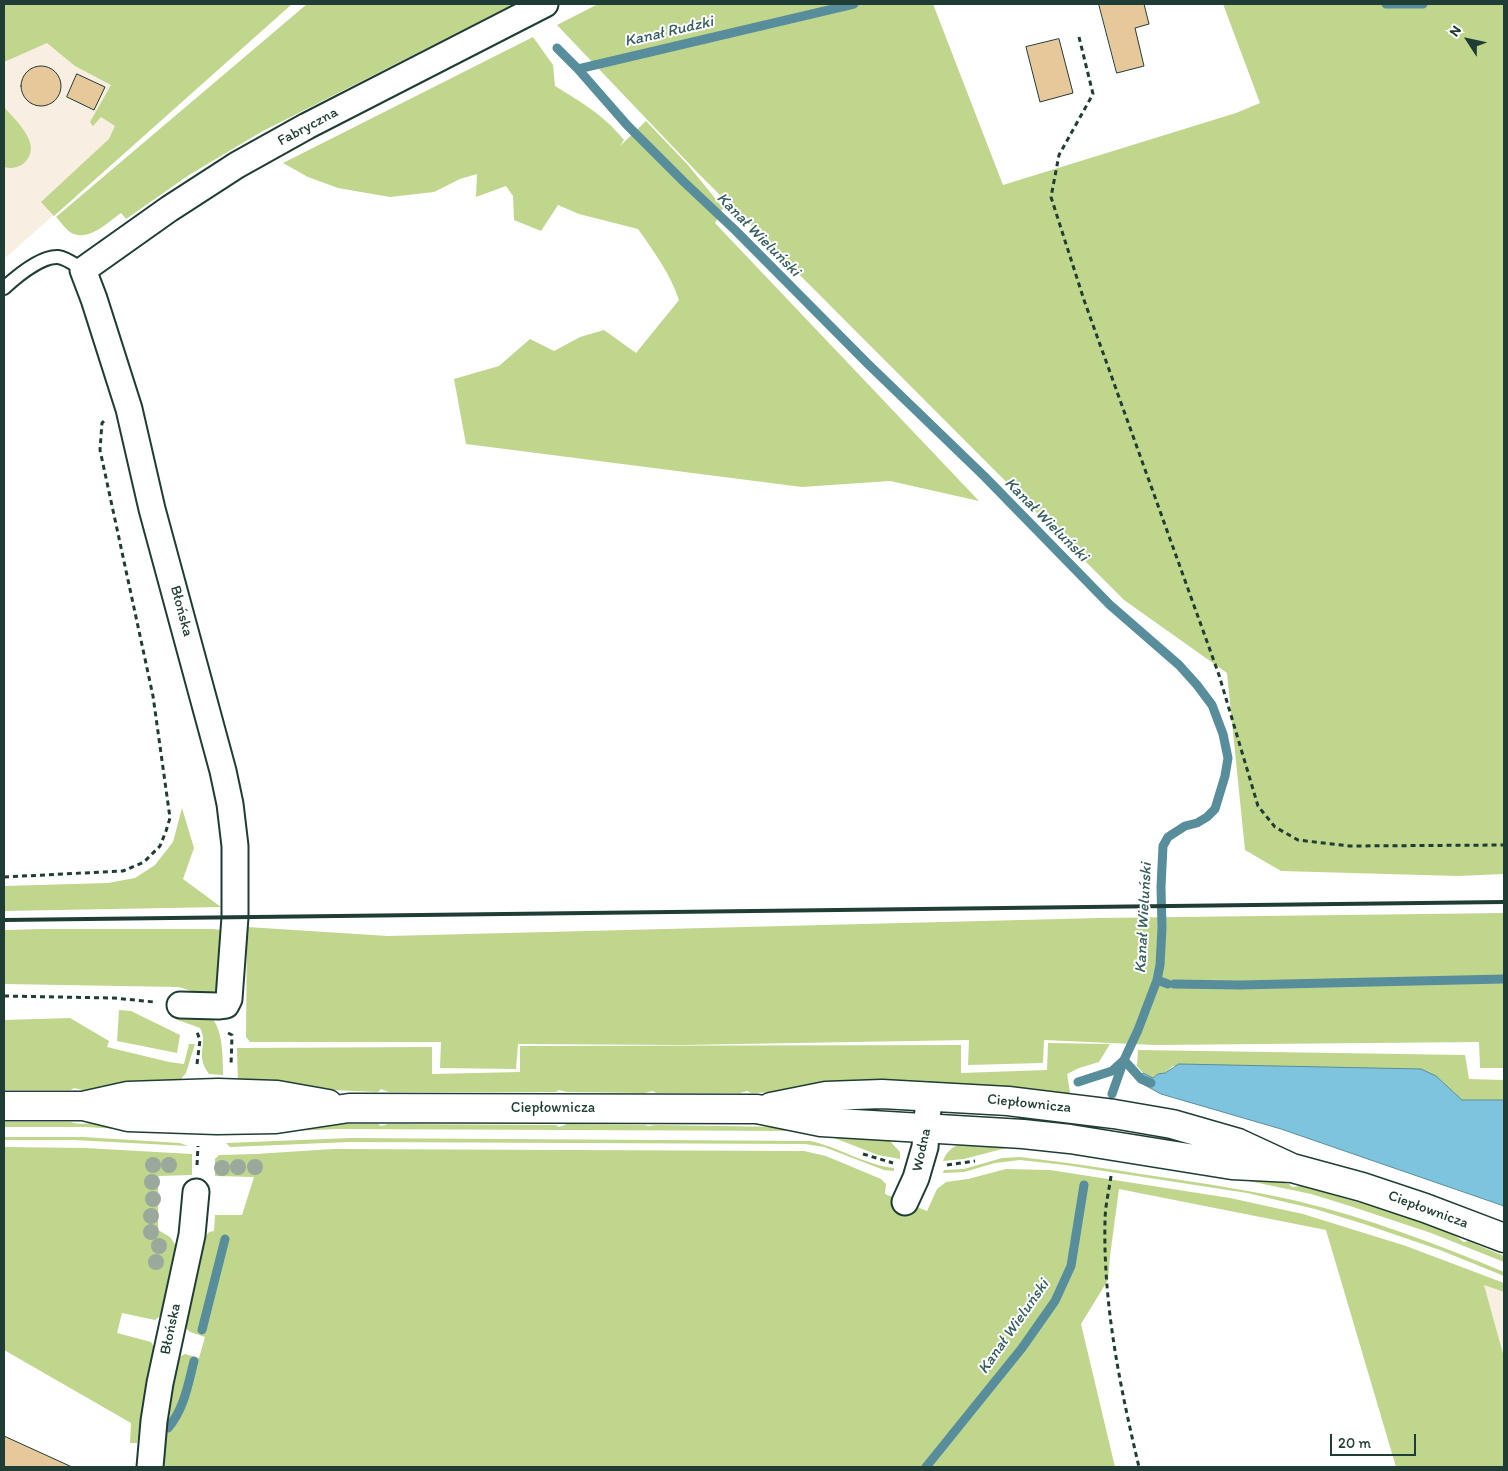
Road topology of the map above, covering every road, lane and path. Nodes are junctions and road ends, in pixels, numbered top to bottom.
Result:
1 (545, 4) edge
2 (1079, 37) dead end
3 (83, 270) junction
4 (4, 288) edge
5 (124, 396) junction
6 (1504, 845) edge
7 (4, 877) edge
8 (4, 996) edge
9 (180, 1004) joint
10 (195, 1030) dead end
11 (197, 1068) dead end
12 (929, 1096) junction
13 (4, 1106) edge
14 (757, 1109) junction
15 (927, 1128) junction
16 (1292, 1168) junction
17 (1111, 1176) dead end
18 (196, 1192) dead end
19 (905, 1202) dead end
20 (1504, 1238) edge
21 (150, 1467) edge
22 (1139, 1467) edge

1 - 3 street, Fabryczna
2 - 6 path
3 - 4 lane
3 - 5 street, Błońska
5 - 7 path
5 - 9 street, Błońska
8 - 9 path
10 - 11 path
12 - 14 main road, Ciepłownicza
12 - 15 street, Wodna
12 - 16 main road, Ciepłownicza
13 - 14 main road, Ciepłownicza
14 - 15 main road, Ciepłownicza
15 - 16 main road, Ciepłownicza
15 - 19 street, Wodna
16 - 20 main road, Ciepłownicza
17 - 22 path
18 - 21 street, Błońska

